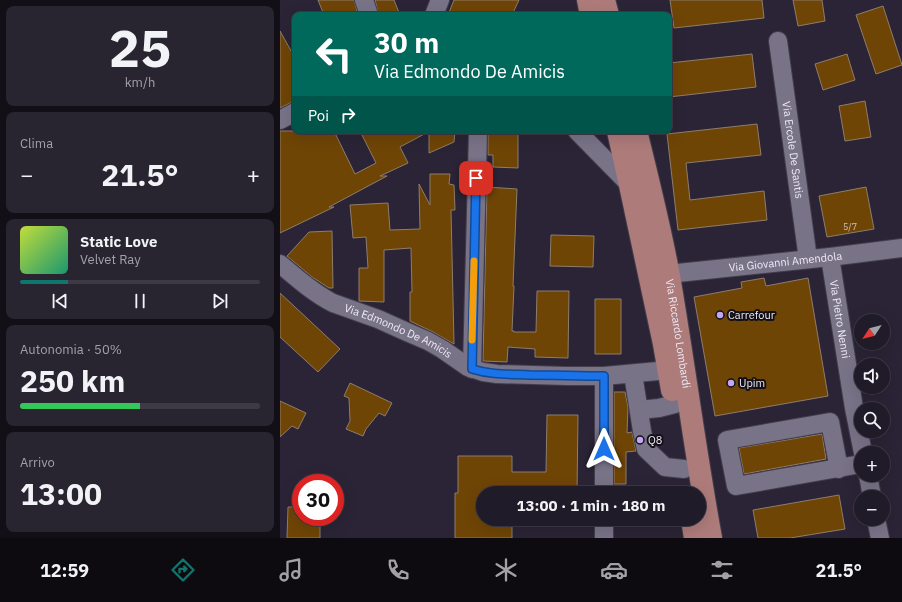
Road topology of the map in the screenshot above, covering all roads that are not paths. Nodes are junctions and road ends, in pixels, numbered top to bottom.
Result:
1 (364, 0) edge
2 (440, 0) edge
3 (588, 0) edge
4 (604, 0) edge
5 (368, 12) edge
6 (435, 12) edge
7 (590, 12) edge
8 (607, 12) edge
9 (778, 41) dead end
10 (292, 114) edge
11 (280, 120) edge
12 (478, 134) edge
13 (580, 134) edge
14 (619, 134) edge
15 (637, 134) edge
16 (630, 185) junction
17 (902, 248) edge
18 (830, 257) junction
19 (808, 259) junction
20 (280, 264) edge
21 (668, 274) junction
22 (472, 369) junction
23 (669, 370) junction
24 (633, 374) junction
25 (604, 376) junction
26 (674, 404) junction
27 (639, 410) junction
28 (862, 446) edge
29 (854, 466) edge
30 (684, 469) junction
31 (839, 469) junction
32 (604, 486) edge
33 (686, 486) edge
34 (604, 526) edge
35 (693, 526) edge
36 (877, 526) edge
37 (604, 538) edge
38 (695, 538) edge
39 (711, 538) edge
40 (880, 538) edge

1 - 5 street
2 - 6 street
3 - 7 main road
4 - 8 main road
9 - 19 street, Via Ercole De Santis
10 - 11 street
12 - 22 street
13 - 16 street
14 - 16 main road, Via Riccardo Lombardi
15 - 21 main road, Via Riccardo Lombardi
16 - 23 main road, Via Riccardo Lombardi
17 - 18 street, Via Giovanni Amendola
18 - 19 street, Via Giovanni Amendola
18 - 28 street, Via Pietro Nenni
19 - 21 street, Via Giovanni Amendola
20 - 22 street, Via Edmondo De Amicis
21 - 39 main road, Via Riccardo Lombardi
22 - 25 street, Via Edmondo De Amicis
23 - 24 street, Via Edmondo De Amicis
23 - 26 main road, Via Riccardo Lombardi
24 - 25 street, Via Edmondo De Amicis
24 - 27 street
25 - 32 street
26 - 27 street
26 - 30 main road, Via Riccardo Lombardi
27 - 30 street
29 - 31 street
30 - 33 main road, Via Riccardo Lombardi
31 - 31 street
34 - 37 street
35 - 38 main road
36 - 40 street

